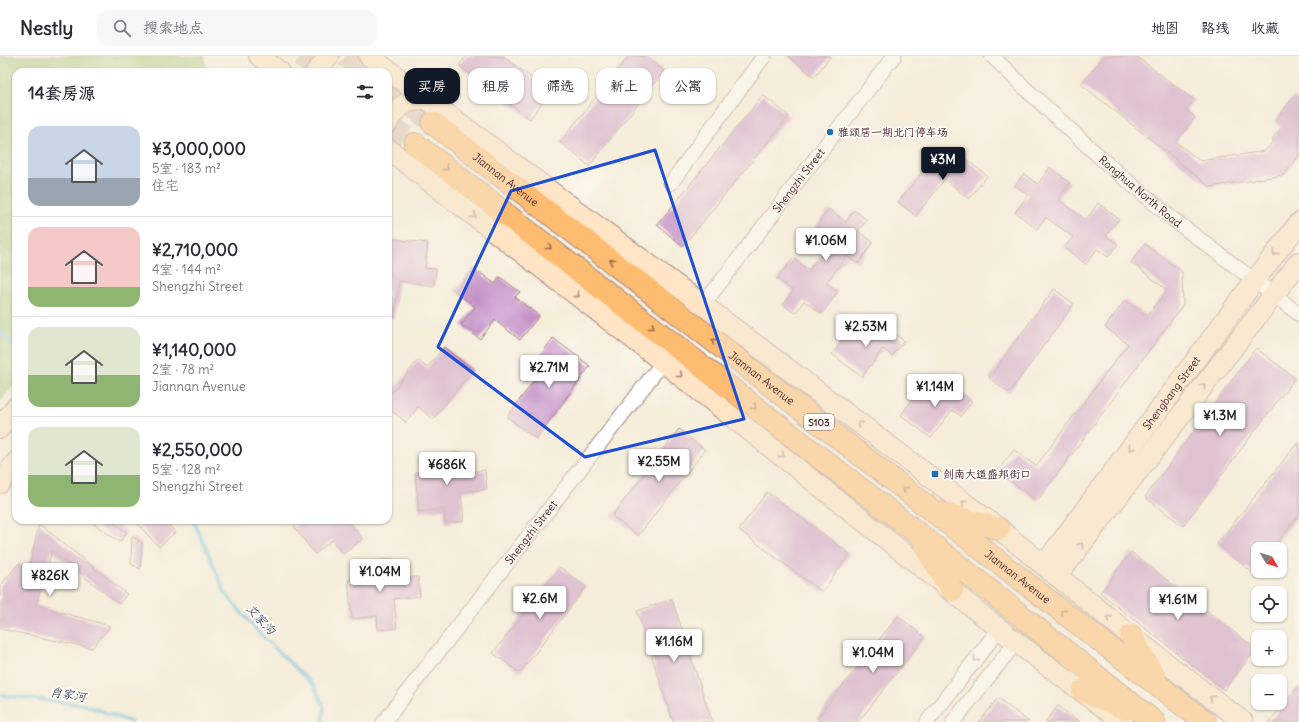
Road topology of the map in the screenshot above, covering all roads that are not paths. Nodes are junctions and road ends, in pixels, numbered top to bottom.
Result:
1 (259, 56) edge
2 (329, 56) edge
3 (369, 56) edge
4 (764, 56) edge
5 (894, 56) edge
6 (992, 56) edge
7 (279, 67) edge
8 (319, 68) edge
9 (386, 68) edge
10 (392, 73) edge
11 (404, 81) edge
12 (404, 104) edge
13 (435, 104) tunnel mouth
14 (392, 115) edge
15 (433, 123) tunnel mouth
16 (415, 144) tunnel mouth
17 (392, 148) edge
18 (671, 183) dead end
19 (1299, 223) edge
20 (1299, 262) edge
21 (1255, 280) junction
22 (1274, 294) junction
23 (703, 305) junction
24 (1299, 314) edge
25 (663, 362) junction
26 (12, 412) edge
27 (0, 428) edge
28 (12, 467) edge
29 (0, 483) edge
30 (932, 510) junction
31 (999, 529) junction
32 (916, 532) junction
33 (1051, 570) junction
34 (952, 590) junction
35 (1000, 628) junction
36 (1131, 636) junction
37 (1016, 642) junction
38 (1162, 688) junction
39 (1083, 691) junction
40 (1152, 721) edge
41 (384, 722) edge
42 (927, 722) edge
43 (953, 722) edge
44 (1123, 722) edge
45 (1205, 722) edge
46 (1243, 722) edge

1 - 7 main road
2 - 8 main road
3 - 9 main road
4 - 18 street
5 - 23 street, Shengzhi Street
6 - 21 street, Ronghua North Road
10 - 11 main road
12 - 14 main road
13 - 23 main road
30 -> 15 highway, Jiannan Avenue / S103
16 -> 32 highway, S103
17 -> 25 main road
19 -> 21 main road, Shengbang Street
20 - 22 main road, Shengbang Street
21 - 22 street, Ronghua North Road
21 -> 33 main road, Shengbang Street
22 - 24 street, Ronghua North Road
33 -> 22 main road, Shengbang Street
31 -> 23 main road
25 -> 34 main road
25 - 41 street, Shengzhi Street
26 - 27 main road
28 - 29 main road
30 - 31 highway
38 -> 30 highway, Jiannan Avenue / S103
31 - 33 main road
32 - 34 highway
32 - 40 highway, S103
36 -> 33 main road
34 - 35 main road
35 - 37 main road
35 -> 42 street
36 - 38 highway
46 -> 36 main road
37 - 39 main road
37 - 43 street
38 - 45 highway, Jiannan Avenue / S103
39 - 40 highway
39 - 44 main road

